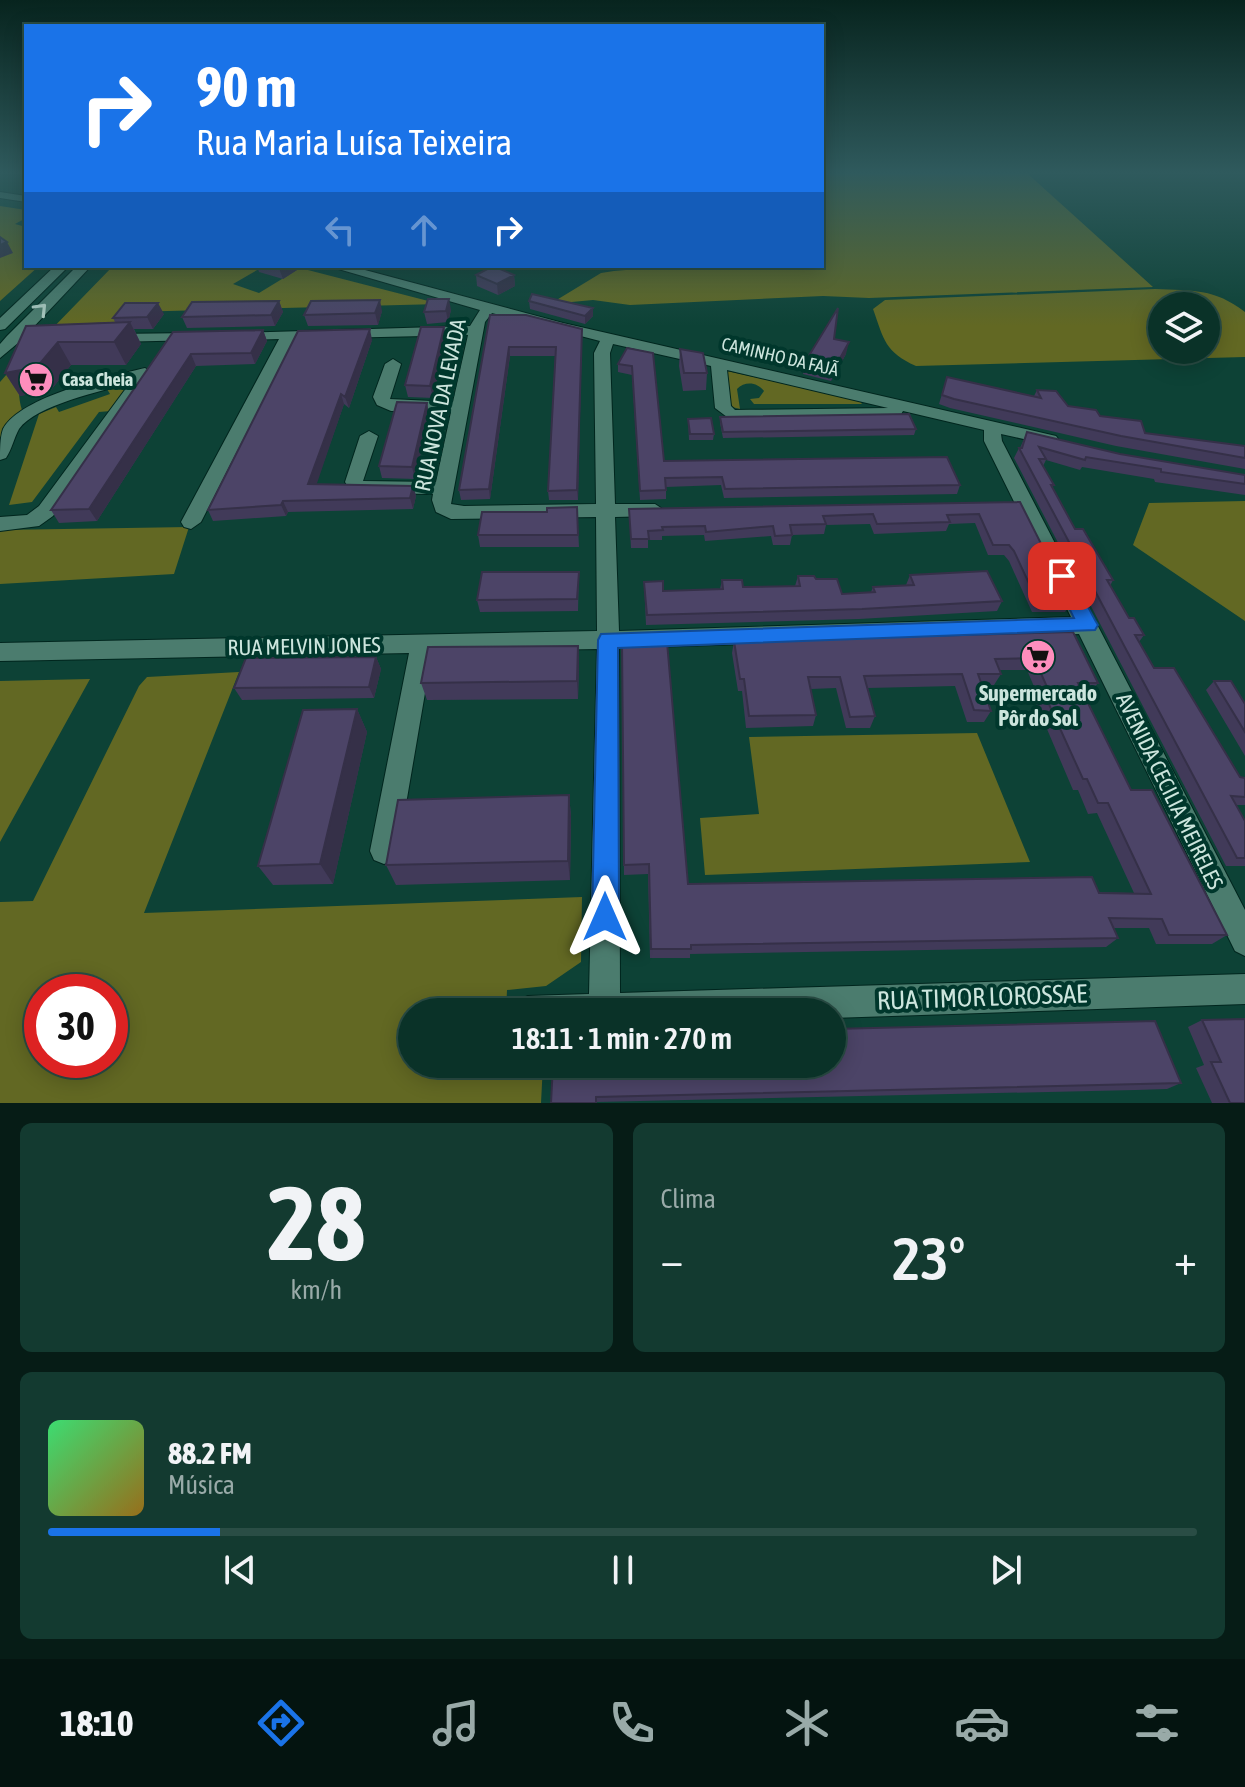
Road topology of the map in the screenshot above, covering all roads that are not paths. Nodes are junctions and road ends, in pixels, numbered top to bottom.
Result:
1 (60, 268) edge
2 (82, 268) edge
3 (342, 268) edge
4 (488, 309) junction
5 (0, 326) edge
6 (476, 330) junction
7 (289, 334) junction
8 (170, 337) junction
9 (65, 338) edge
10 (95, 338) edge
11 (608, 338) junction
12 (12, 339) junction
13 (0, 353) edge
14 (718, 363) junction
15 (393, 364) dead end
16 (145, 373) junction
17 (898, 405) junction
18 (460, 407) junction
19 (992, 426) junction
20 (369, 436) dead end
21 (1061, 443) edge
22 (0, 454) edge
23 (443, 488) junction
24 (669, 509) edge
25 (606, 511) junction
26 (191, 522) dead end
27 (0, 524) edge
28 (1088, 625) junction
29 (608, 640) junction
30 (422, 644) junction
31 (0, 652) edge
32 (384, 851) dead end
33 (1245, 941) edge
34 (1245, 989) edge
35 (604, 998) edge
36 (846, 1001) edge

1 - 5 street
12 -> 2 street
3 - 4 street, CAMINHO DA FAJÃ
4 - 6 street, RUA NOVA DA LEVADA
4 - 11 street, CAMINHO DA FAJÃ
6 - 7 street
6 - 18 street, RUA NOVA DA LEVADA
7 - 8 street
7 - 26 street
8 - 10 street
8 - 16 street
9 - 12 street
11 - 14 street, CAMINHO DA FAJÃ
11 - 25 street
12 - 13 street
14 - 17 street, CAMINHO DA FAJÃ
14 - 17 street
15 - 18 street
16 - 22 street
16 - 27 street
17 - 19 street, CAMINHO DA FAJÃ
18 - 23 street, RUA NOVA DA LEVADA
19 - 21 street, CAMINHO DA FAJÃ
19 - 28 street, AVENIDA CECILIA MEIRELES
20 - 23 street
23 - 25 street, RUA NOVA DA LEVADA
24 - 25 street, RUA NOVA DA LEVADA
25 - 29 street
28 - 29 street, RUA MELVIN JONES
28 - 33 street, AVENIDA CECILIA MEIRELES
29 - 30 street, RUA MELVIN JONES
29 - 35 street
30 - 31 street, RUA MELVIN JONES
30 - 32 street
34 - 36 street, RUA TIMOR LOROSSAE

